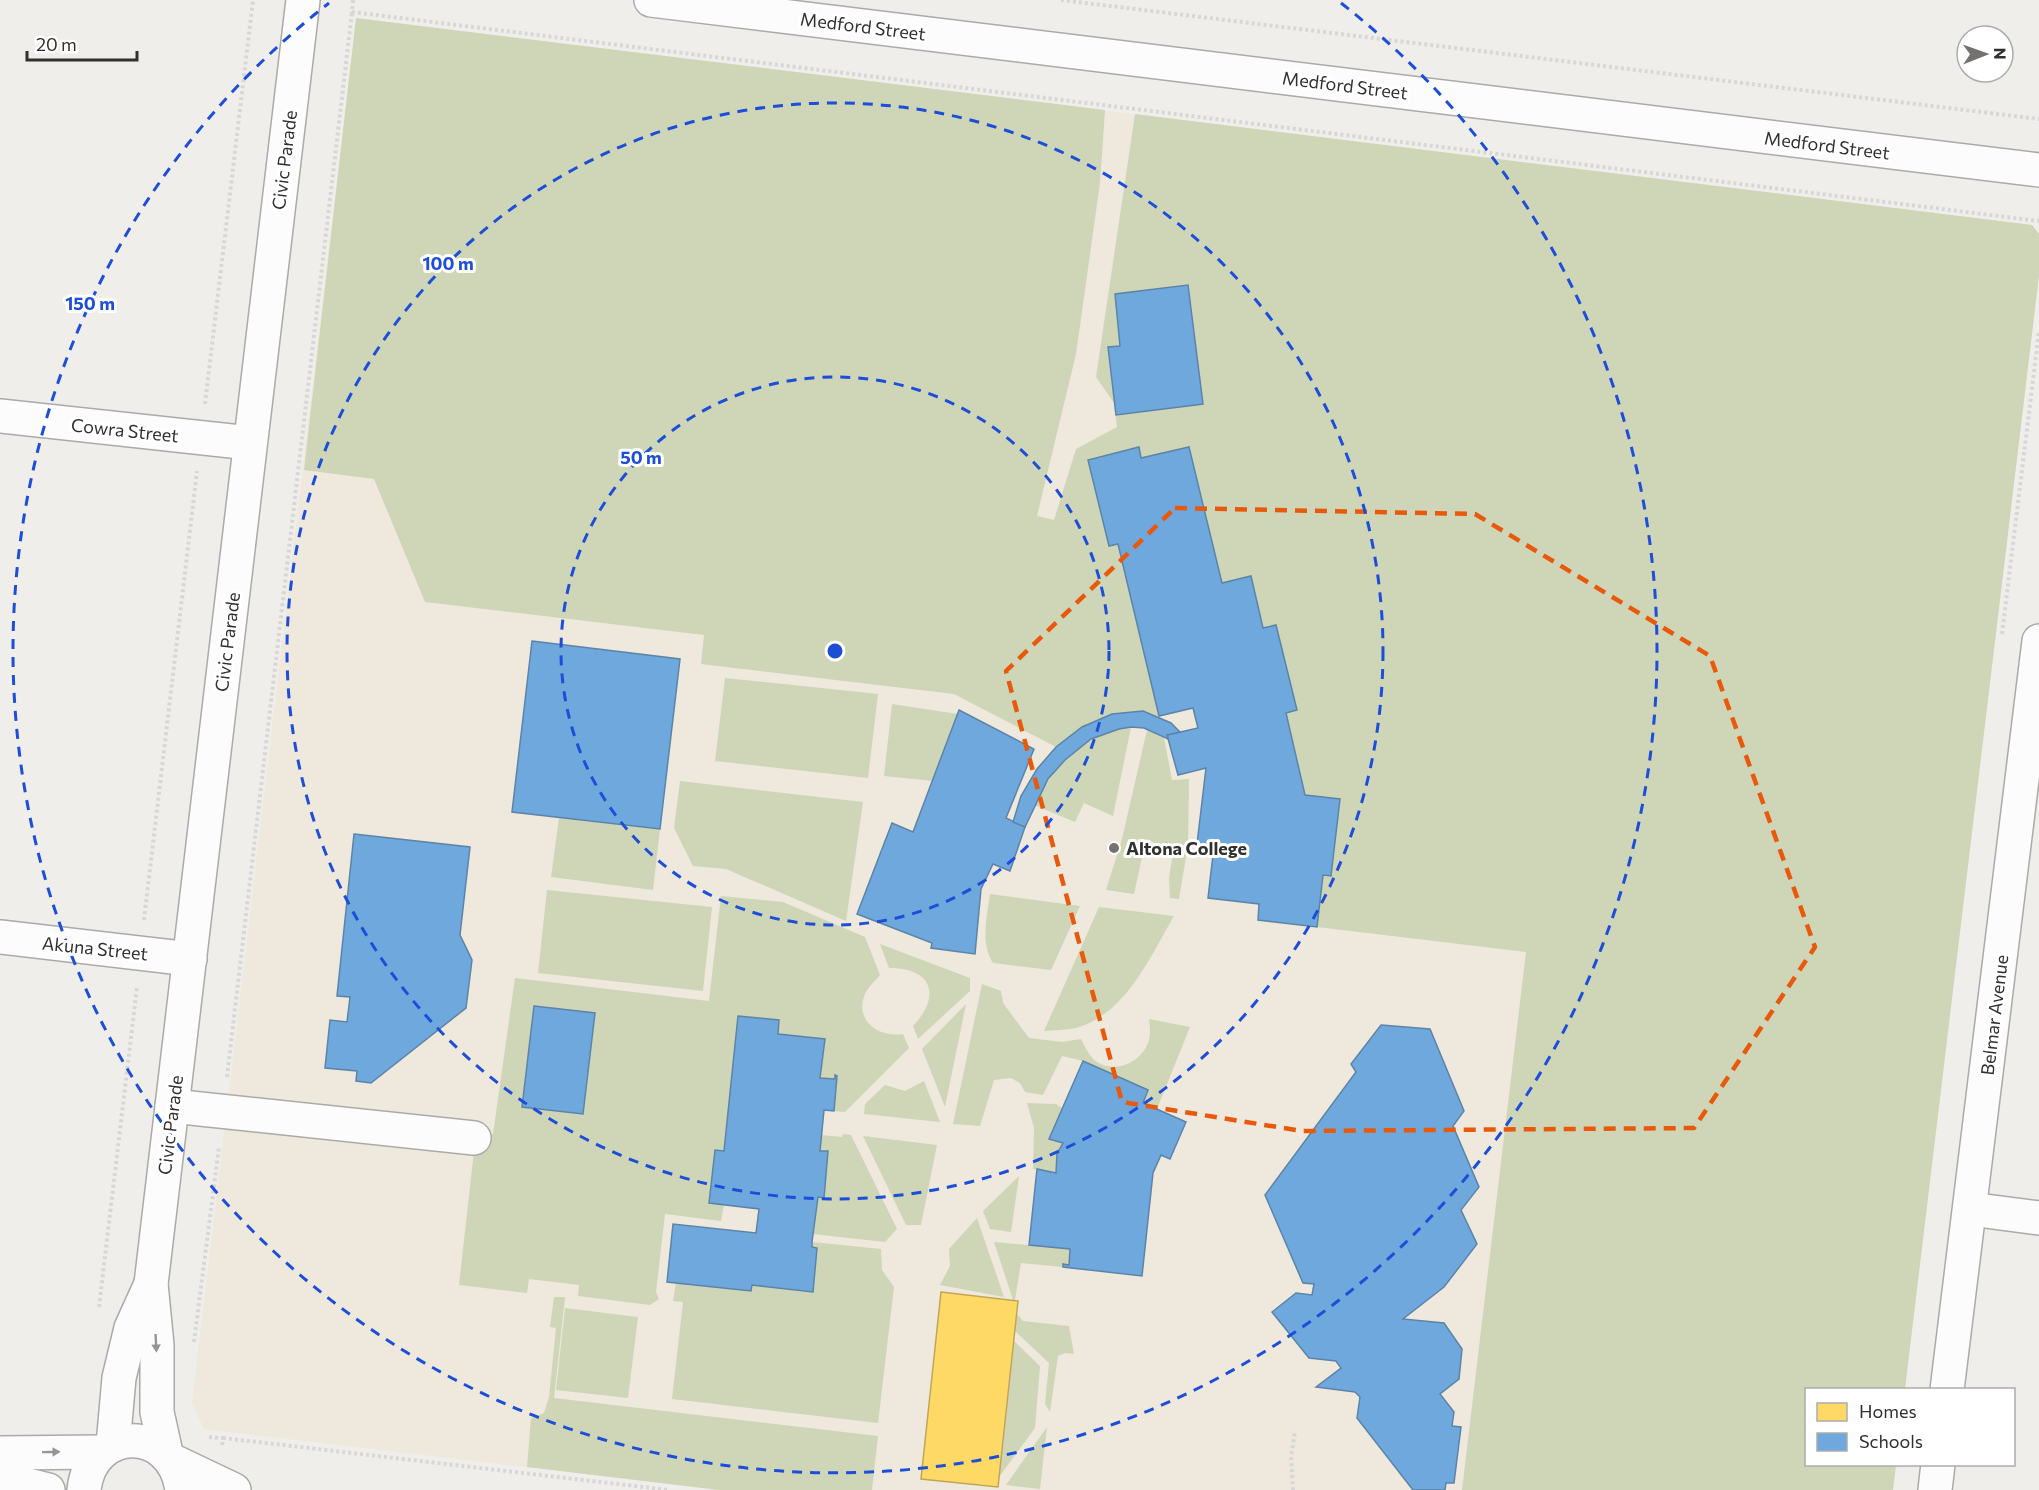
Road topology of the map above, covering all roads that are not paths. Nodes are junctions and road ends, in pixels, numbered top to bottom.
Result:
1 (303, 0) edge
2 (651, 0) edge
3 (836, 12) edge
4 (2039, 170) edge
5 (0, 416) edge
6 (250, 443) junction
7 (2039, 641) edge
8 (0, 938) edge
9 (190, 958) junction
10 (172, 1106) junction
11 (474, 1138) dead end
12 (1970, 1209) junction
13 (2039, 1218) edge
14 (151, 1284) junction
15 (1947, 1388) edge
16 (108, 1448) junction
17 (0, 1453) edge
18 (1938, 1466) edge
19 (173, 1468) edge
20 (0, 1478) edge
21 (48, 1490) edge
22 (84, 1490) edge
23 (234, 1490) edge
24 (1935, 1490) edge

1 - 6 street, Civic Parade
2 - 3 street, Medford Street
3 - 4 street, Medford Street
5 - 6 street, Cowra Street
6 - 9 street, Civic Parade
7 - 12 street, Belmar Avenue
8 - 9 street, Akuna Street
9 - 10 street, Civic Parade
10 - 11 street
10 - 14 street, Civic Parade
12 - 13 street
12 - 15 street, Belmar Avenue
14 - 16 street, Civic Parade
14 -> 19 street, Civic Parade
17 -> 16 street
16 - 19 street
16 - 22 street
18 - 24 street
19 - 23 street
20 - 21 street

